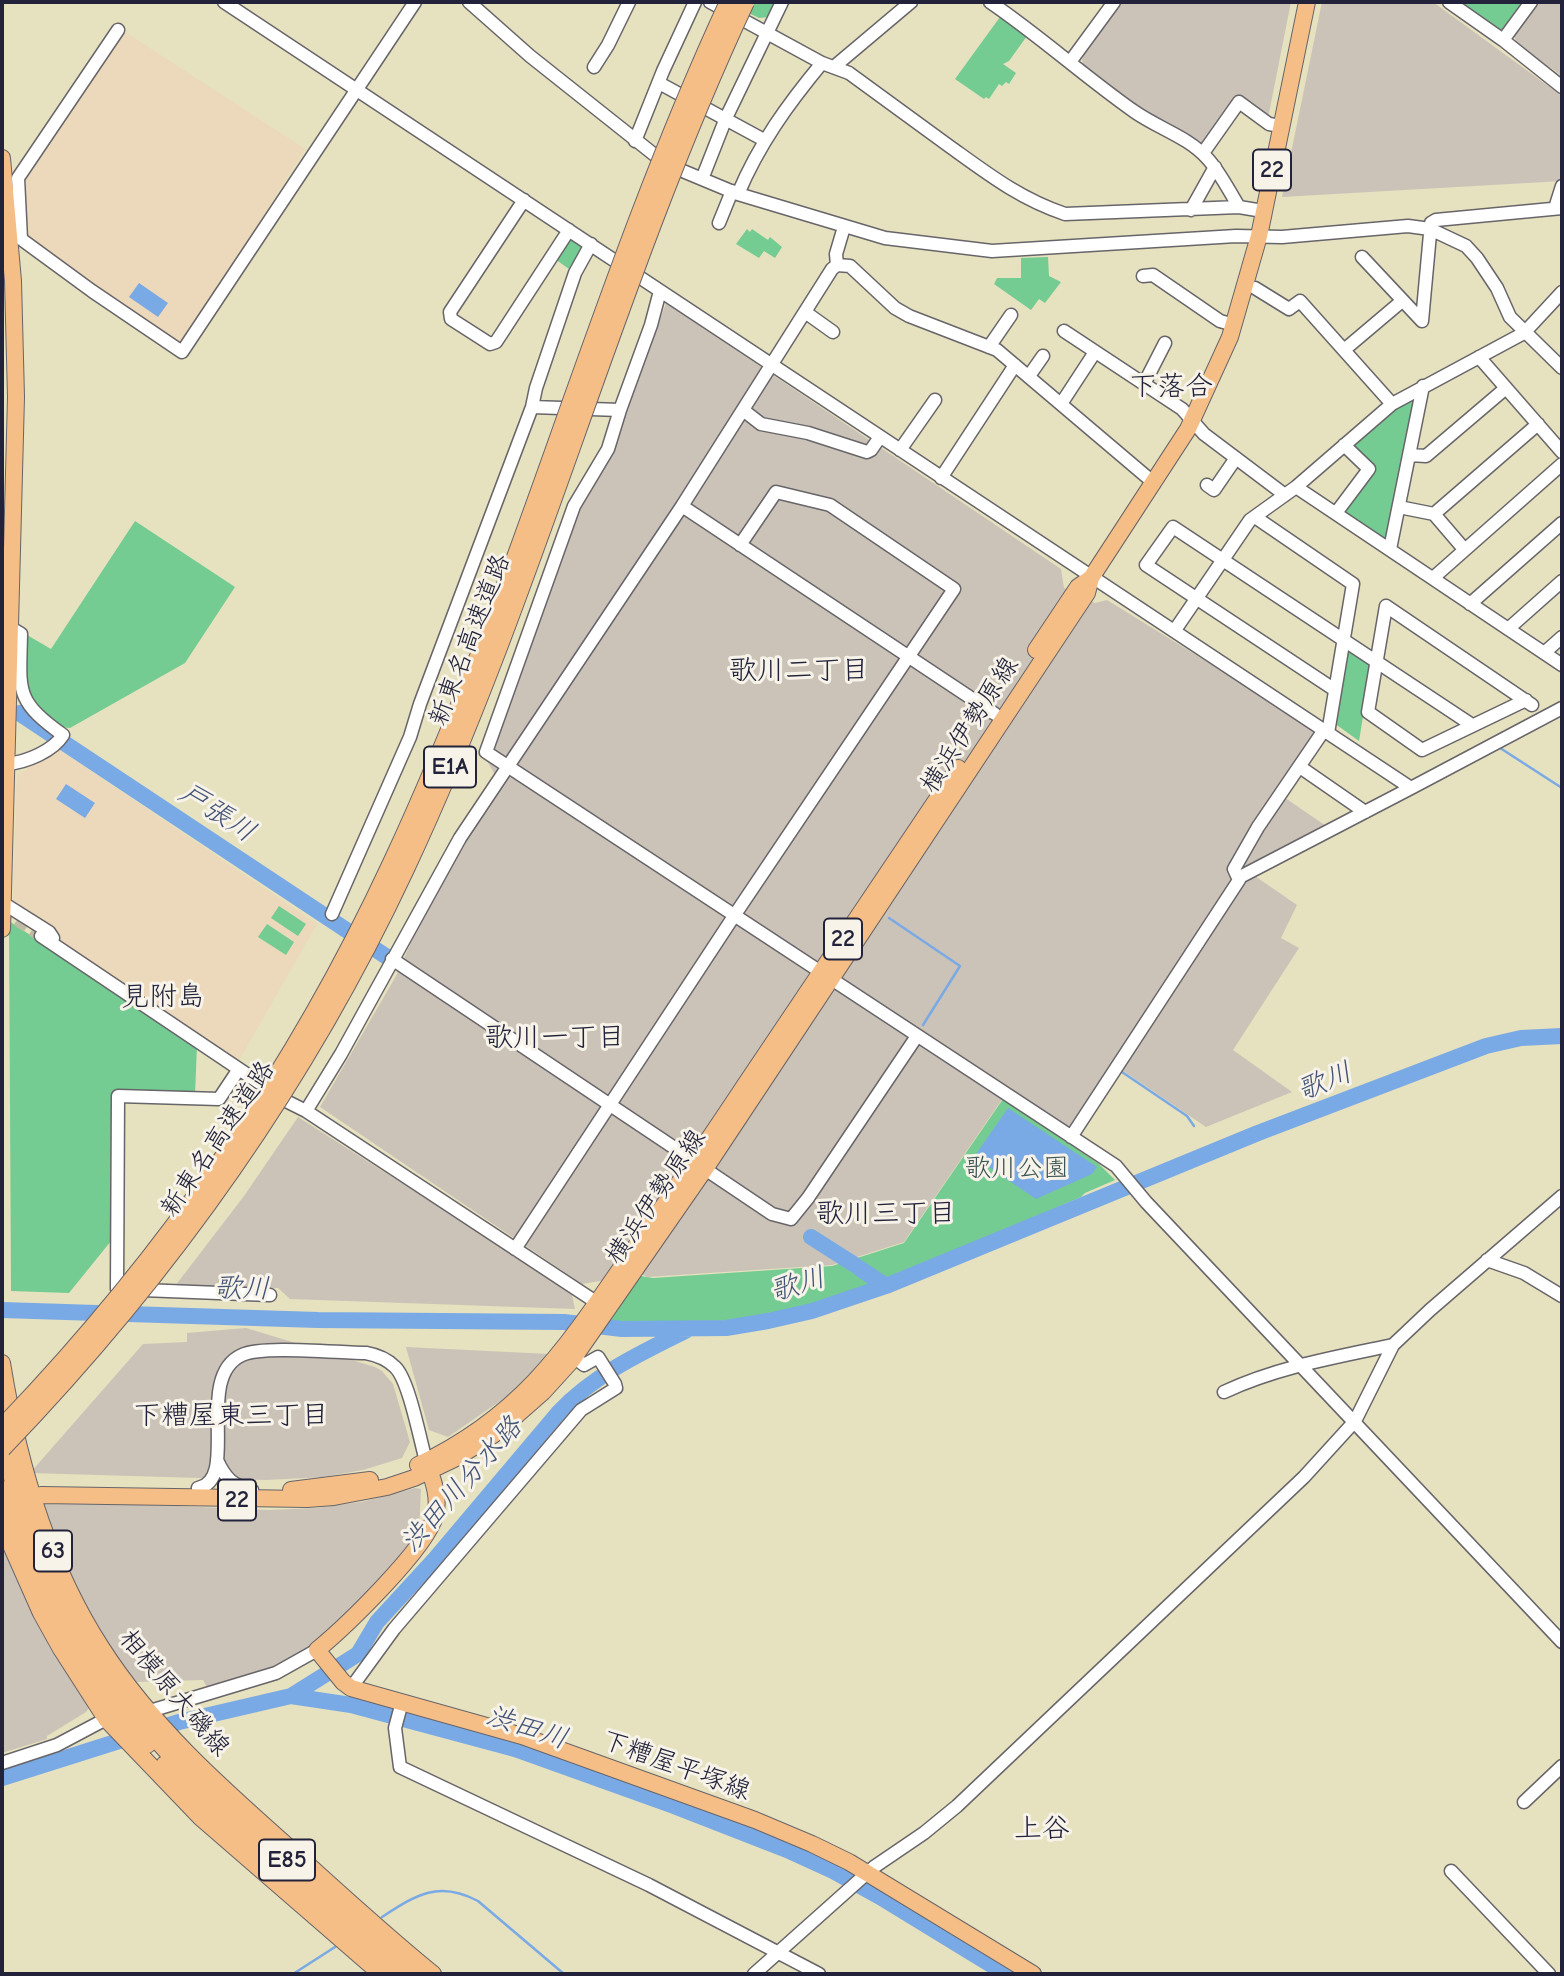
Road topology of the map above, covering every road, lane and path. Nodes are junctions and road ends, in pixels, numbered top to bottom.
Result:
1 (224, 2) edge
2 (415, 2) edge
3 (469, 2) edge
4 (629, 2) edge
5 (695, 2) edge
6 (709, 2) edge
7 (729, 2) edge
8 (745, 2) edge
9 (782, 2) edge
10 (911, 2) edge
11 (990, 2) edge
12 (1114, 2) edge
13 (1307, 2) edge
14 (1449, 2) edge
15 (1531, 2) edge
16 (118, 30) dead end
17 (766, 32) junction
18 (1503, 40) junction
19 (1070, 62) junction
20 (829, 65) junction
21 (594, 67) dead end
22 (659, 83) junction
23 (1562, 87) edge
24 (357, 90) junction
25 (726, 118) junction
26 (1281, 126) junction
27 (764, 140) junction
28 (635, 141) junction
29 (1203, 153) junction
30 (2, 158) edge
31 (1215, 167) junction
32 (11, 177) junction
33 (702, 179) junction
34 (1562, 186) edge
35 (735, 192) junction
36 (524, 200) junction
37 (1239, 207) junction
38 (1558, 208) edge
39 (1191, 211) junction
40 (1264, 211) junction
41 (719, 218) dead end
42 (844, 227) junction
43 (1430, 229) junction
44 (569, 230) junction
45 (1259, 236) junction
46 (15, 241) junction
47 (591, 244) junction
48 (35, 256) dead end
49 (1362, 257) dead end
50 (838, 265) junction
51 (68, 272) junction
52 (1143, 276) dead end
53 (1255, 288) dead end
54 (660, 291) junction
55 (1562, 292) edge
56 (1402, 301) junction
57 (805, 312) junction
58 (1012, 315) dead end
59 (1234, 326) junction
60 (1063, 331) dead end
61 (833, 332) dead end
62 (1524, 333) junction
63 (1165, 343) dead end
64 (989, 347) junction
65 (1344, 350) junction
66 (1095, 352) junction
67 (1043, 356) dead end
68 (1479, 357) junction
69 (772, 365) junction
70 (1016, 365) junction
71 (1562, 368) edge
72 (1029, 376) junction
73 (1144, 384) junction
74 (1423, 386) junction
75 (1506, 388) junction
76 (918, 399) dead end
77 (1061, 404) junction
78 (1392, 404) junction
79 (532, 407) junction
80 (620, 410) junction
81 (743, 410) junction
82 (1192, 421) junction
83 (1538, 424) junction
84 (880, 437) junction
85 (520, 440) junction
86 (1344, 445) junction
87 (900, 450) junction
88 (506, 451) dead end
89 (1562, 452) edge
90 (1409, 455) junction
91 (1236, 458) junction
92 (1562, 464) edge
93 (941, 478) junction
94 (1154, 483) junction
95 (1296, 486) junction
96 (1214, 490) dead end
97 (1285, 495) junction
98 (682, 506) junction
99 (1399, 507) junction
100 (1336, 513) junction
101 (1434, 514) junction
102 (1255, 517) junction
103 (1562, 523) edge
104 (740, 545) junction
105 (1390, 549) junction
106 (1464, 550) junction
107 (1224, 560) junction
108 (1091, 578) junction
109 (1433, 578) junction
110 (1562, 581) edge
111 (1197, 600) junction
112 (1470, 604) junction
113 (10, 628) junction
114 (1508, 629) junction
115 (1175, 630) junction
116 (1562, 637) edge
117 (1343, 639) junction
118 (1544, 653) junction
119 (909, 657) junction
120 (1376, 660) junction
121 (1562, 665) edge
122 (1335, 690) junction
123 (1562, 708) edge
124 (995, 713) junction
125 (1472, 725) junction
126 (1326, 731) junction
127 (7, 764) junction
128 (508, 766) junction
129 (1300, 767) junction
130 (1411, 788) junction
131 (1365, 812) junction
132 (1239, 880) junction
133 (3, 903) edge
134 (332, 914) dead end
135 (734, 915) junction
136 (2, 929) edge
137 (41, 936) tunnel mouth
138 (54, 945) junction
139 (392, 959) junction
140 (826, 976) junction
141 (917, 1036) junction
142 (239, 1069) junction
143 (609, 1106) junction
144 (306, 1111) junction
145 (1071, 1137) junction
146 (700, 1165) junction
147 (1562, 1196) edge
148 (515, 1249) junction
149 (1487, 1260) junction
150 (270, 1295) dead end
151 (1562, 1296) edge
152 (600, 1311) junction
153 (1393, 1345) junction
154 (576, 1349) junction
155 (2, 1363) edge
156 (1300, 1364) junction
157 (1224, 1391) dead end
158 (1355, 1421) junction
159 (2, 1428) edge
160 (2, 1438) edge
161 (2, 1448) edge
162 (217, 1460) junction
163 (428, 1466) junction
164 (198, 1488) junction
165 (2, 1490) edge
166 (252, 1490) junction
167 (2, 1525) edge
168 (1562, 1642) edge
169 (318, 1652) junction
170 (347, 1685) junction
171 (402, 1702) junction
172 (133, 1721) junction
173 (154, 1744) junction
174 (2, 1763) edge
175 (1562, 1766) edge
176 (1524, 1802) dead end
177 (1451, 1871) dead end
178 (866, 1875) junction
179 (779, 1953) junction
180 (382, 1974) edge
181 (401, 1974) edge
182 (419, 1974) edge
183 (433, 1974) edge
184 (754, 1974) edge
185 (818, 1974) edge
186 (1033, 1974) edge
187 (1549, 1974) edge

1 - 24 street
2 - 24 street
3 - 28 street
4 - 21 street
5 - 22 street
6 - 17 street
7 - 159 highway, 新東名高速道路 / E1A, bridge
8 - 161 highway, 新東名高速道路 / E1A, bridge
9 - 17 street
10 - 20 street
11 - 19 street
12 - 19 street
13 - 26 main road, 横浜伊勢原線 / 22
14 - 18 street
15 - 18 street
16 - 32 street
17 - 20 street
17 - 25 street
18 - 23 street
19 - 29 street
20 - 27 street
20 - 39 street
22 - 25 street
22 - 28 street
24 - 36 street
24 - 51 street
25 - 27 street
25 - 33 street
26 - 29 street
26 - 40 main road, 横浜伊勢原線 / 22
27 - 35 street
28 - 33 street
29 - 31 street
30 - 32 main road
31 - 37 street
31 - 39 street
32 - 46 main road
33 - 35 street
34 - 38 street
35 - 41 street
35 - 42 street
36 - 44 street
36 - 44 street
37 - 39 street
37 - 40 street
38 - 43 street
40 - 45 main road, 横浜伊勢原線 / 22
42 - 45 street
42 - 50 street
43 - 45 street
43 - 56 street
43 - 62 street
44 - 47 street
45 - 59 main road, 横浜伊勢原線 / 22
46 - 51 street
46 - 113 main road
47 - 54 street
47 - 79 street
48 - 51 street
49 - 56 street
50 - 57 street
50 - 64 street
52 - 59 street
53 - 65 street
54 - 69 street
54 - 80 street
55 - 62 street
56 - 65 street
57 - 61 street
57 - 69 street
58 - 64 street
59 - 82 main road, 横浜伊勢原線 / 22
60 - 66 street
62 - 68 street
62 - 71 street
63 - 73 street
64 - 70 street
65 - 78 street
66 - 73 street
66 - 77 street
67 - 72 street
68 - 74 street
68 - 75 street
69 - 81 street
69 - 84 street
70 - 72 street
70 - 93 street
72 - 77 street
73 - 82 street
74 - 78 street
74 - 90 street
75 - 83 street
75 - 90 street
76 - 87 street
77 - 94 street
78 - 86 street
79 - 80 street
79 - 85 street
80 - 128 street
81 - 84 street
81 - 98 street
82 - 91 street
82 - 94 main road, 横浜伊勢原線 / 22
83 - 89 street
83 - 101 street
84 - 87 street
85 - 88 street
85 - 134 street
86 - 95 street
86 - 100 street
87 - 93 street
90 - 99 street
91 - 96 street
91 - 97 street
92 - 106 street
93 - 108 street
94 - 108 main road, 横浜伊勢原線 / 22
95 - 97 street
95 - 100 street
97 - 102 street
98 - 104 street
98 - 128 street
99 - 101 street
99 - 105 street
100 - 105 street
101 - 106 street
102 - 107 street
102 - 117 street
103 - 112 street
104 - 119 street
104 - 119 street
105 - 109 street
106 - 109 street
107 - 111 street
107 - 111 street
107 - 117 street
108 - 115 street
108 - 124 main road, 横浜伊勢原線 / 22
108 - 140 main road, 横浜伊勢原線 / 22
109 - 112 street
110 - 114 street
111 - 115 street
111 - 122 street
112 - 114 street
113 - 127 main road
113 - 127 street
114 - 118 street
115 - 126 street
116 - 118 street
117 - 120 street
117 - 122 street
118 - 121 street
119 - 124 street
119 - 135 street
120 - 125 street
120 - 125 street
120 - 125 street
122 - 126 street
123 - 130 street
124 - 140 main road, 横浜伊勢原線 / 22
126 - 129 street
126 - 130 street
127 - 133 main road
128 - 135 street
128 - 139 street
129 - 131 street
129 - 132 street
130 - 131 street
131 - 132 street
132 - 145 street
133 - 136 main road
133 - 138 street
135 - 140 street
135 - 143 street
137 - 138 street
138 - 142 street
139 - 143 street
139 - 144 street
140 - 141 street
140 - 146 main road, 横浜伊勢原線 / 22
141 - 145 street
141 - 146 street
142 - 144 street
142 - 150 street
143 - 146 street
143 - 148 street
144 - 148 street
145 - 156 street
146 - 152 main road, 横浜伊勢原線 / 22
147 - 149 street
148 - 152 street
149 - 151 street
149 - 153 street
152 - 154 main road, 横浜伊勢原線 / 22
153 - 156 street
153 - 158 street
154 - 163 main road, 横浜伊勢原線 / 22
154 - 170 street
155 - 172 main road, 相模原大磯線 / 63
156 - 157 street
156 - 158 street
158 - 168 street
158 - 178 street
160 - 172 highway, E85
162 - 163 street
162 - 164 street
162 - 166 street
163 - 164 main road, 横浜伊勢原線 / 22
163 - 166 main road, 横浜伊勢原線 / 22
163 - 169 main road
164 - 166 main road, 横浜伊勢原線 / 22
165 - 172 highway, E85
167 - 172 main road, 相模原大磯線 / 63
169 - 170 main road
169 - 172 street
170 - 171 main road, 下糟屋平塚線
171 - 178 main road, 下糟屋平塚線
171 - 179 street
172 - 173 highway, E85
172 - 173 main road, 相模原大磯線 / 63
172 - 174 street
173 - 180 main road, 相模原大磯線 / 63
173 - 181 highway, E85
173 - 182 highway, E85
173 - 183 main road, 相模原大磯線 / 63
175 - 176 street
177 - 187 street
178 - 179 street
178 - 186 main road, 下糟屋平塚線
179 - 184 street
179 - 185 street

